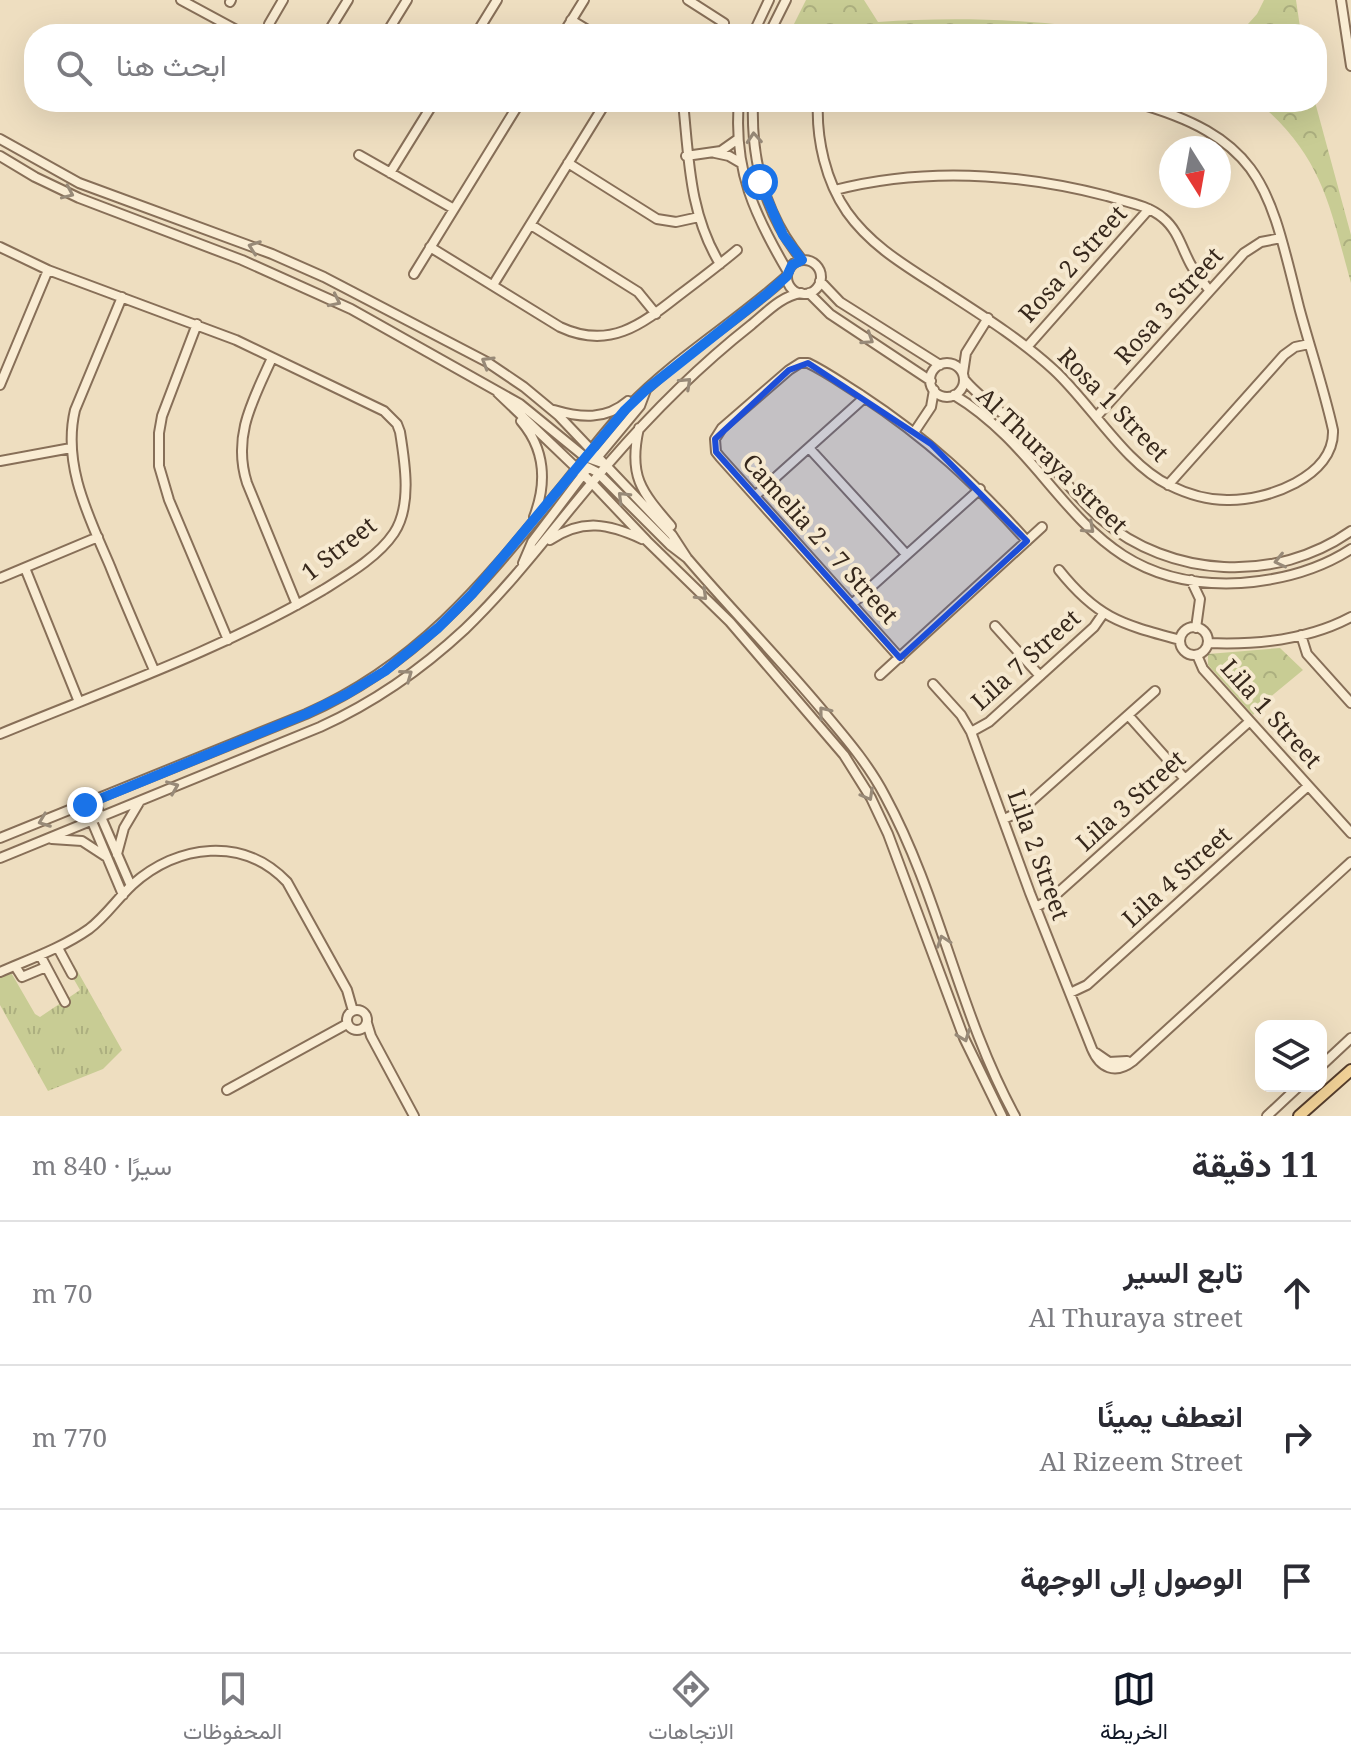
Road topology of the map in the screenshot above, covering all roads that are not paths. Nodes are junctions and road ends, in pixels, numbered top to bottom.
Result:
1 (181, 0) edge
2 (283, 0) edge
3 (348, 0) edge
4 (407, 0) edge
5 (497, 0) edge
6 (584, 0) edge
7 (688, 0) edge
8 (769, 0) edge
9 (786, 0) edge
10 (1341, 0) edge
11 (571, 20) junction
12 (724, 23) dead end
13 (225, 24) edge
14 (269, 24) dead end
15 (333, 24) edge
16 (392, 24) edge
17 (482, 24) edge
18 (569, 24) edge
19 (578, 24) edge
20 (758, 24) edge
21 (774, 24) edge
22 (1349, 44) edge
23 (1351, 66) edge
24 (428, 112) edge
25 (514, 112) edge
26 (600, 112) edge
27 (684, 112) edge
28 (739, 112) edge
29 (753, 112) edge
30 (819, 112) edge
31 (822, 112) edge
32 (1165, 112) edge
33 (820, 122) junction
34 (0, 139) edge
35 (738, 139) junction
36 (714, 153) junction
37 (359, 155) dead end
38 (0, 156) edge
39 (686, 156) junction
40 (568, 163) junction
41 (741, 163) junction
42 (390, 173) junction
43 (835, 190) junction
44 (454, 209) junction
45 (1149, 209) junction
46 (699, 217) junction
47 (531, 225) junction
48 (1281, 238) junction
49 (0, 247) edge
50 (430, 247) junction
51 (737, 250) dead end
52 (802, 260) junction
53 (720, 264) junction
54 (48, 270) junction
55 (414, 274) dead end
56 (788, 274) junction
57 (820, 281) junction
58 (493, 285) junction
59 (1209, 290) junction
60 (805, 293) junction
61 (122, 297) junction
62 (744, 312) junction
63 (656, 314) junction
64 (988, 318) junction
65 (197, 324) junction
66 (752, 324) junction
67 (723, 328) junction
68 (732, 339) junction
69 (1309, 344) junction
70 (1027, 347) junction
71 (966, 353) junction
72 (272, 358) junction
73 (944, 364) junction
74 (963, 376) junction
75 (0, 385) edge
76 (932, 385) junction
77 (647, 389) junction
78 (498, 393) junction
79 (950, 396) junction
80 (864, 398) junction
81 (931, 407) junction
82 (550, 408) junction
83 (1097, 416) junction
84 (640, 427) junction
85 (915, 431) junction
86 (71, 448) junction
87 (809, 448) junction
88 (0, 461) edge
89 (590, 464) junction
90 (607, 465) junction
91 (592, 483) junction
92 (1168, 485) junction
93 (980, 489) junction
94 (756, 495) junction
95 (532, 524) junction
96 (1042, 527) dead end
97 (1351, 531) edge
98 (98, 537) junction
99 (647, 541) junction
100 (1027, 541) junction
101 (542, 545) junction
102 (1351, 549) edge
103 (906, 554) junction
104 (687, 558) junction
105 (522, 567) junction
106 (25, 568) junction
107 (1059, 570) dead end
108 (0, 578) edge
109 (1191, 580) junction
110 (1213, 583) junction
111 (1200, 599) junction
112 (852, 604) junction
113 (297, 605) junction
114 (1103, 614) junction
115 (1351, 617) edge
116 (995, 626) dead end
117 (1196, 628) junction
118 (1301, 635) junction
119 (228, 640) junction
120 (1180, 640) junction
121 (1208, 643) junction
122 (1197, 655) junction
123 (900, 658) junction
124 (154, 670) junction
125 (880, 675) dead end
126 (1040, 676) junction
127 (933, 684) dead end
128 (1155, 691) dead end
129 (79, 702) junction
130 (1351, 703) edge
131 (1128, 715) junction
132 (1250, 721) junction
133 (971, 732) junction
134 (0, 734) edge
135 (1185, 779) junction
136 (1308, 786) junction
137 (140, 800) junction
138 (90, 803) junction
139 (96, 818) junction
140 (1004, 819) junction
141 (1351, 833) edge
142 (0, 838) edge
143 (47, 838) junction
144 (112, 856) junction
145 (0, 858) edge
146 (1351, 862) edge
147 (131, 886) junction
148 (123, 895) junction
149 (1036, 907) junction
150 (58, 948) junction
151 (40, 955) junction
152 (15, 966) junction
153 (46, 967) junction
154 (0, 972) edge
155 (72, 974) dead end
156 (1070, 993) junction
157 (65, 1002) dead end
158 (353, 1011) junction
159 (367, 1023) junction
160 (347, 1024) junction
161 (358, 1030) junction
162 (1351, 1038) edge
163 (373, 1040) junction
164 (1327, 1060) edge
165 (1351, 1070) edge
166 (227, 1090) dead end
167 (1293, 1092) edge
168 (414, 1116) edge
169 (1002, 1116) edge
170 (1015, 1116) edge
171 (1267, 1116) edge
172 (1299, 1116) edge

1 - 13 street
2 - 14 street
3 - 15 street
4 - 16 street
5 - 17 street
6 - 11 street
7 - 12 street
8 - 20 street
9 - 21 street
10 - 22 street
11 - 18 street
11 - 19 street
22 - 23 street
24 - 42 street
25 - 44 street
26 - 40 street
27 - 39 street
28 - 35 street
52 -> 29 street
30 - 33 street, Rosa 1 Street
31 - 33 street, Rosa 1 Street
32 - 48 street, Rosa 1 Street
33 - 43 street, Rosa 1 Street
82 -> 34 street
35 - 36 street
35 - 41 street
36 - 39 street
36 - 41 street
37 - 42 street
38 -> 78 street
39 - 46 street
40 - 46 street
40 - 47 street
41 - 56 street
42 - 44 street
43 - 45 street
43 - 64 street, Rosa 1 Street
44 - 50 street
45 - 59 street
45 - 70 street, Rosa 2 Street
46 - 53 street
47 - 58 street
47 - 63 street
48 - 59 street, Rosa 3 Street
48 - 69 street, Rosa 1 Street
49 - 54 street, 1 Street
50 - 55 street
50 - 58 street
51 - 53 street
52 - 56 street
52 - 57 street
53 - 63 street
54 - 61 street, 1 Street
54 - 75 street
56 - 60 street
56 - 62 street
57 - 60 street
57 - 73 street
58 - 63 street
59 - 83 street, Rosa 3 Street
60 - 66 street
60 -> 76 street
61 - 65 street, 1 Street
61 - 86 street
62 - 66 street
62 - 67 street
64 - 70 street, Rosa 1 Street
64 - 71 street
65 - 72 street, 1 Street
65 - 119 street
66 - 68 street
67 - 68 street
67 - 77 street
84 -> 68 street
69 - 92 street
69 - 92 street, Rosa 1 Street
70 - 83 street, Rosa 1 Street
71 - 73 street
71 - 74 street
72 - 113 street, 1 Street
72 - 113 street, 1 Street
73 - 74 street
73 - 76 street
74 - 79 street
97 -> 74 street, Al Thuraya street
76 - 79 street
76 - 81 street
77 - 82 street
77 - 89 street
78 - 89 street
78 - 95 street
79 - 81 street
79 -> 109 street, Al Thuraya street
80 - 85 street
80 - 87 street
80 - 94 street, Camelia 2 - 7 Street
81 - 85 street
82 - 89 street
83 - 92 street, Rosa 1 Street
84 - 90 street
84 - 104 street
85 - 93 street
86 - 88 street
86 - 98 street
87 - 94 street
87 - 103 street
89 - 90 street
89 - 91 street
89 - 95 street
104 -> 89 street
89 - 105 street
90 - 104 street
91 - 99 street
91 - 101 street
93 - 100 street
93 - 103 street
94 - 112 street, Camelia 2 - 7 Street
95 - 138 street
96 - 100 street
98 - 106 street
98 - 124 street
99 - 101 street
99 -> 169 street
100 - 123 street
101 - 105 street
102 - 110 street, Al Thuraya street
103 - 112 street
170 -> 104 street
137 -> 105 street
106 - 108 street
106 - 129 street
107 - 114 street
109 - 110 street, Al Thuraya street
109 - 111 street
110 - 111 street
111 - 117 street
112 - 123 street, Camelia 2 - 7 Street
113 - 119 street, 1 Street
114 - 120 street
114 - 126 street, Lila 7 Street
115 - 118 street
116 - 126 street
117 - 120 street
117 - 121 street
118 - 121 street
118 - 130 street
119 - 124 street, 1 Street
120 - 122 street
121 - 122 street
122 - 132 street, Lila 1 Street
123 - 125 street
124 - 129 street, 1 Street
126 - 133 street, Lila 7 Street
127 - 133 street, Lila 2 Street
128 - 131 street
129 - 134 street, 1 Street
131 - 135 street
131 - 140 street
132 - 135 street, Lila 3 Street
132 - 136 street, Lila 1 Street
133 - 140 street, Lila 2 Street
135 - 149 street, Lila 3 Street
136 - 141 street, Lila 1 Street
136 - 156 street, Lila 4 Street
137 - 139 street
137 - 144 street
138 - 139 street
138 -> 142 street
139 - 143 street
139 - 144 street
140 - 149 street, Lila 2 Street
143 - 144 street
143 - 145 street
144 - 147 street
144 - 148 street
146 - 156 street, Lila 2 Street
147 - 148 street
147 - 158 street
148 - 150 street
149 - 156 street, Lila 2 Street
150 - 151 street
150 - 155 street
151 - 152 street
151 - 153 street
152 - 153 street
152 - 154 street
153 - 157 street
158 - 159 street
158 - 160 street
159 - 161 street
159 - 163 street
160 - 161 street
160 - 166 street
161 - 163 street
162 - 164 street
163 - 168 street
165 - 172 main road
167 - 171 street

